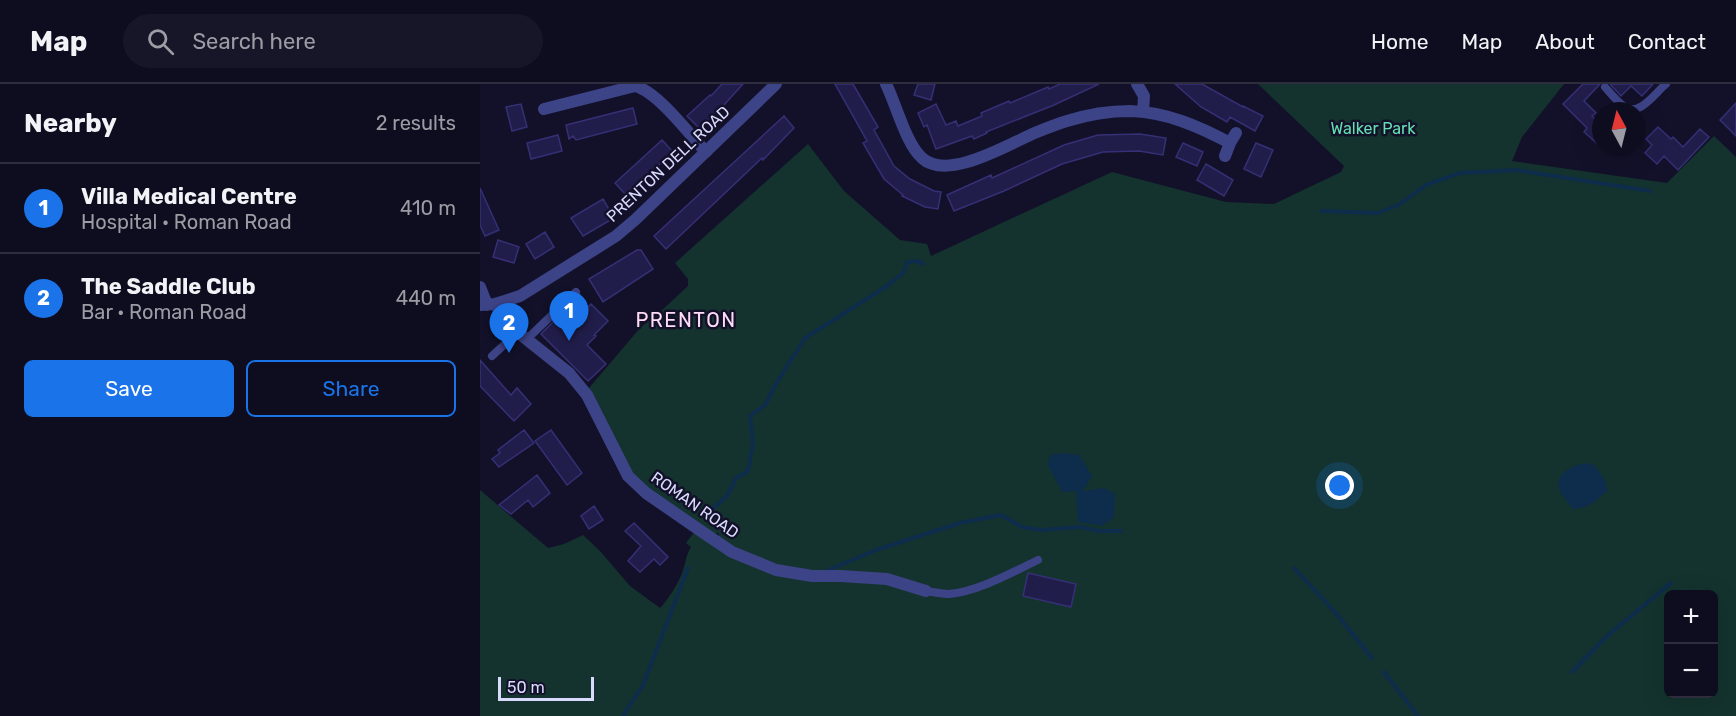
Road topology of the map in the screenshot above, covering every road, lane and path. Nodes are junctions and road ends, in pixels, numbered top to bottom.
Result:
1 (776, 84) edge
2 (886, 84) edge
3 (1137, 84) edge
4 (1666, 84) edge
5 (1605, 87) dead end
6 (543, 109) dead end
7 (1143, 112) junction
8 (706, 152) junction
9 (1225, 156) dead end
10 (480, 287) edge
11 (576, 292) dead end
12 (487, 305) edge
13 (523, 335) junction
14 (492, 356) dead end
15 (1038, 560) dead end
16 (926, 591) joint

1 - 8 street, PRENTON DELL ROAD
2 - 7 street
3 - 7 street
4 - 5 lane
6 - 8 street
7 - 9 street
8 - 12 street, PRENTON DELL ROAD
10 - 12 street, ROMAN ROAD
11 - 13 lane
12 - 13 street, ROMAN ROAD
13 - 14 lane
13 - 16 street, ROMAN ROAD
15 - 16 lane

